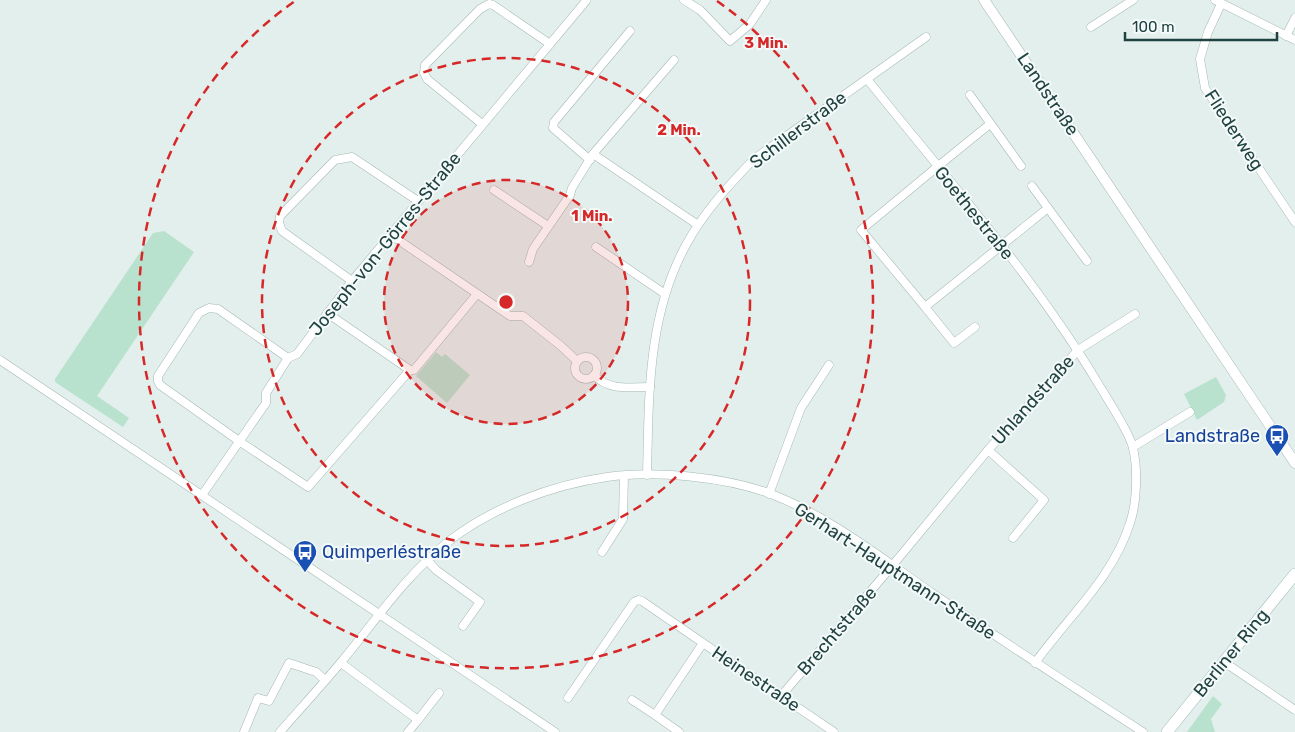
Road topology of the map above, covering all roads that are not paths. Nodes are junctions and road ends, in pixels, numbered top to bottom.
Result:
1 (684, 0) edge
2 (766, 0) edge
3 (984, 0) edge
4 (1132, 0) edge
5 (586, 1) dead end
6 (693, 2) edge
7 (1218, 2) edge
8 (1295, 18) edge
9 (1091, 28) dead end
10 (630, 31) dead end
11 (1286, 36) junction
12 (926, 37) dead end
13 (1295, 40) edge
14 (550, 44) junction
15 (674, 60) dead end
16 (867, 79) junction
17 (970, 95) dead end
18 (482, 124) junction
19 (990, 124) junction
20 (591, 157) junction
21 (1021, 166) dead end
22 (937, 167) junction
23 (1032, 186) dead end
24 (494, 190) dead end
25 (418, 202) junction
26 (1048, 208) junction
27 (1295, 222) edge
28 (698, 225) junction
29 (548, 226) junction
30 (391, 235) junction
31 (1002, 245) junction
32 (596, 247) dead end
33 (529, 262) dead end
34 (1087, 262) dead end
35 (352, 281) junction
36 (477, 294) junction
37 (665, 294) junction
38 (925, 307) junction
39 (327, 313) junction
40 (1135, 314) dead end
41 (975, 327) dead end
42 (1078, 350) junction
43 (288, 358) junction
44 (0, 360) edge
45 (577, 361) junction
46 (829, 365) dead end
47 (410, 370) junction
48 (594, 374) junction
49 (650, 386) junction
50 (1190, 412) dead end
51 (239, 441) junction
52 (1133, 447) junction
53 (988, 450) junction
54 (1295, 463) edge
55 (647, 475) junction
56 (624, 476) junction
57 (769, 494) junction
58 (202, 495) junction
59 (1013, 538) dead end
60 (602, 552) dead end
61 (427, 560) junction
62 (892, 566) junction
63 (1295, 574) edge
64 (379, 614) junction
65 (463, 626) dead end
66 (703, 643) junction
67 (1224, 662) junction
68 (341, 663) junction
69 (1035, 663) junction
70 (325, 680) junction
71 (439, 693) dead end
72 (781, 696) junction
73 (568, 698) dead end
74 (632, 700) dead end
75 (1295, 710) edge
76 (655, 715) junction
77 (418, 720) junction
78 (244, 732) edge
79 (280, 732) edge
80 (408, 732) edge
81 (555, 732) edge
82 (679, 732) edge
83 (834, 732) edge
84 (1143, 732) edge
85 (1167, 732) edge

1 - 6 street
2 - 6 street
3 - 54 street, Landstraße
4 - 9 street
5 - 14 street, Joseph-von-Görres-Straße
7 - 11 street
7 - 27 street, Fliederweg
8 - 11 street
10 - 20 street
11 - 13 street
12 - 16 street, Schillerstraße
14 - 18 street, Joseph-von-Görres-Straße
14 - 18 street
15 - 20 street
16 - 22 street, Goethestraße
16 - 28 street, Schillerstraße
17 - 19 street
18 - 25 street, Joseph-von-Görres-Straße
19 - 21 street
19 - 22 street
20 - 28 street
20 - 29 street
22 - 31 street, Goethestraße
22 - 38 street
23 - 26 street
24 - 29 street
25 - 30 street, Joseph-von-Görres-Straße
25 - 35 street
26 - 31 street
26 - 34 street
28 - 37 street, Schillerstraße
29 - 33 street
30 - 35 street, Joseph-von-Görres-Straße
30 - 36 street
31 - 38 street
31 - 42 street, Goethestraße
32 - 37 street
35 - 39 street, Joseph-von-Görres-Straße
36 - 45 street
36 - 47 street
37 - 49 street, Schillerstraße
38 - 41 street
39 - 43 street, Joseph-von-Görres-Straße
39 - 47 street
40 - 42 street
42 - 52 street, Goethestraße
42 - 53 street, Uhlandstraße
43 - 51 street, Joseph-von-Görres-Straße
43 - 51 street
44 - 58 street
45 - 48 street
45 - 48 street
46 - 57 street
47 - 51 street
48 - 49 street
49 - 55 street, Schillerstraße
50 - 52 street
51 - 58 street, Joseph-von-Görres-Straße
52 - 69 street, Goethestraße
53 - 59 street, Uhlandstraße
53 - 62 street, Uhlandstraße
55 - 56 street, Gerhart-Hauptmann-Straße
55 - 57 street, Gerhart-Hauptmann-Straße
56 - 60 street
56 - 61 street, Gerhart-Hauptmann-Straße
57 - 62 street, Gerhart-Hauptmann-Straße
58 - 64 street
61 - 64 street, Gerhart-Hauptmann-Straße
61 - 65 street
62 - 69 street, Gerhart-Hauptmann-Straße
62 - 72 street, Brechtstraße
63 - 67 main road, Berliner Ring
64 - 68 street, Gerhart-Hauptmann-Straße
64 - 81 street
66 - 72 street, Heinestraße
66 - 73 street, Heinestraße
66 - 76 street, Heinestraße
67 - 75 street
67 - 85 main road, Berliner Ring
68 - 70 street, Gerhart-Hauptmann-Straße
68 - 77 street
69 - 84 street, Gerhart-Hauptmann-Straße
70 - 78 street
70 - 79 street, Gerhart-Hauptmann-Straße
71 - 77 street
72 - 83 street, Heinestraße
74 - 76 street
76 - 82 street
77 - 80 street

